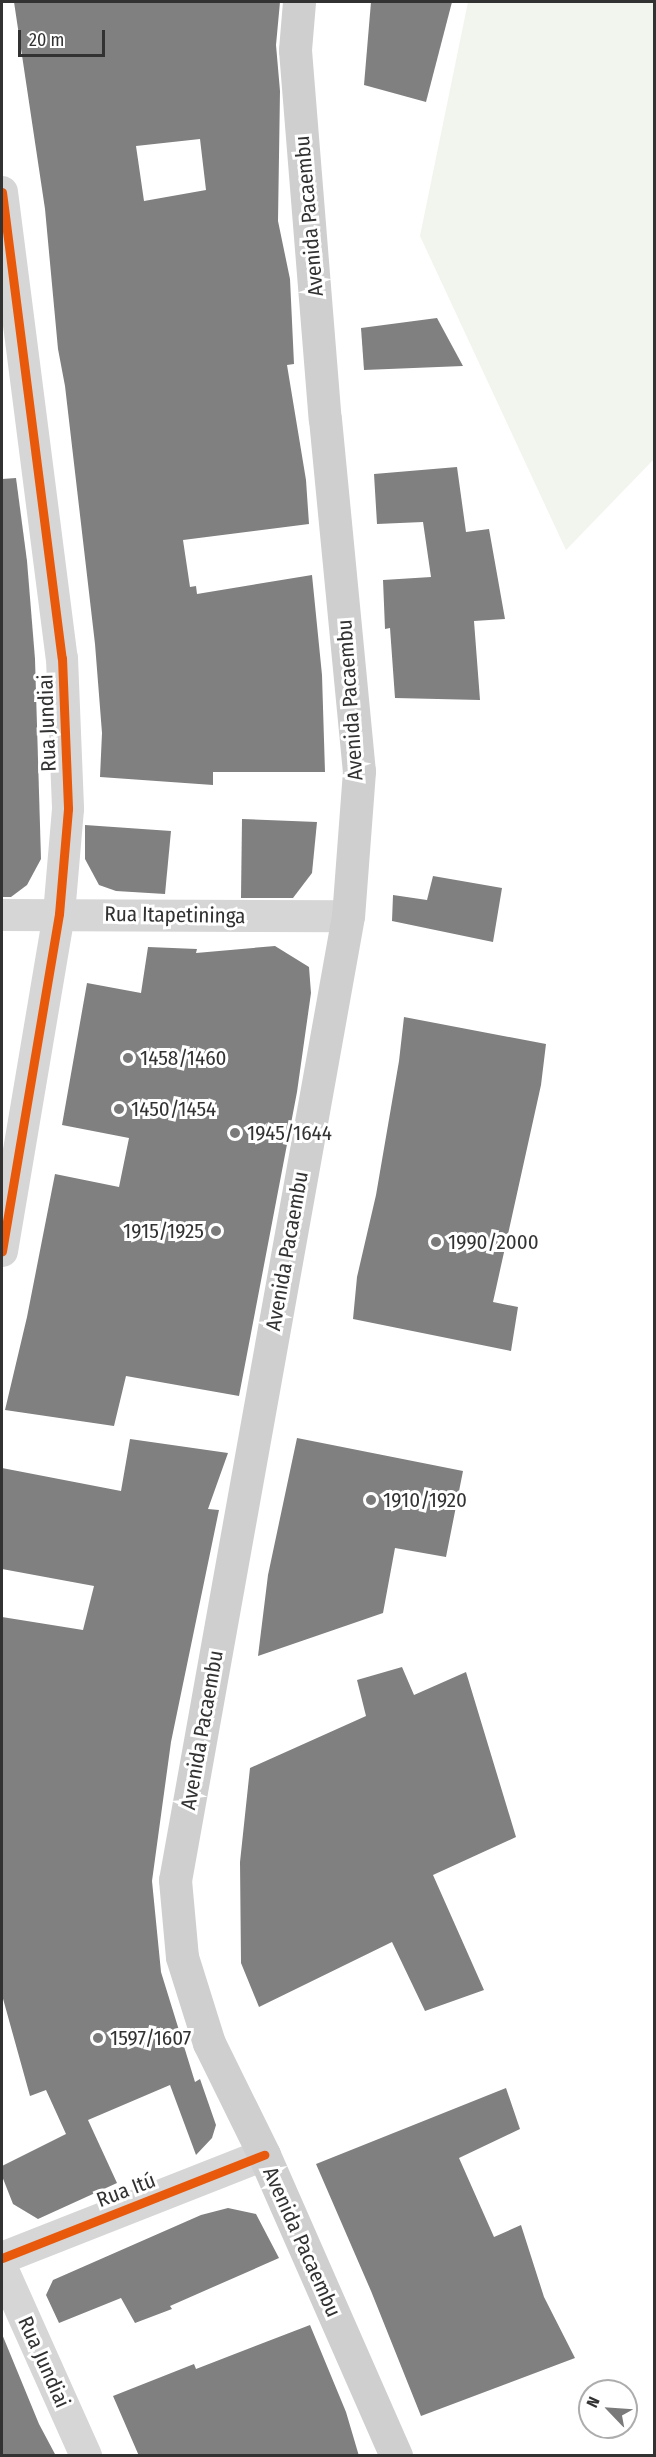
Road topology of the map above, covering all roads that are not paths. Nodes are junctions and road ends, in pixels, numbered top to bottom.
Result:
1 (299, 2) edge
2 (2, 192) edge
3 (59, 914) junction
4 (2, 915) edge
5 (348, 916) junction
6 (2, 1251) edge
7 (264, 2155) junction
8 (2, 2258) edge
9 (2, 2268) edge
10 (86, 2456) edge
11 (396, 2456) edge

1 - 5 main road, Avenida Pacaembu
2 - 3 street, Rua Jundiai
3 - 4 street, Rua Itapetininga
3 - 5 street, Rua Itapetininga
3 - 6 street, Rua Jundiai
5 - 7 main road, Avenida Pacaembu
7 - 8 street, Rua Itú
7 - 11 main road, Avenida Pacaembu
9 - 10 street, Rua Jundiai

